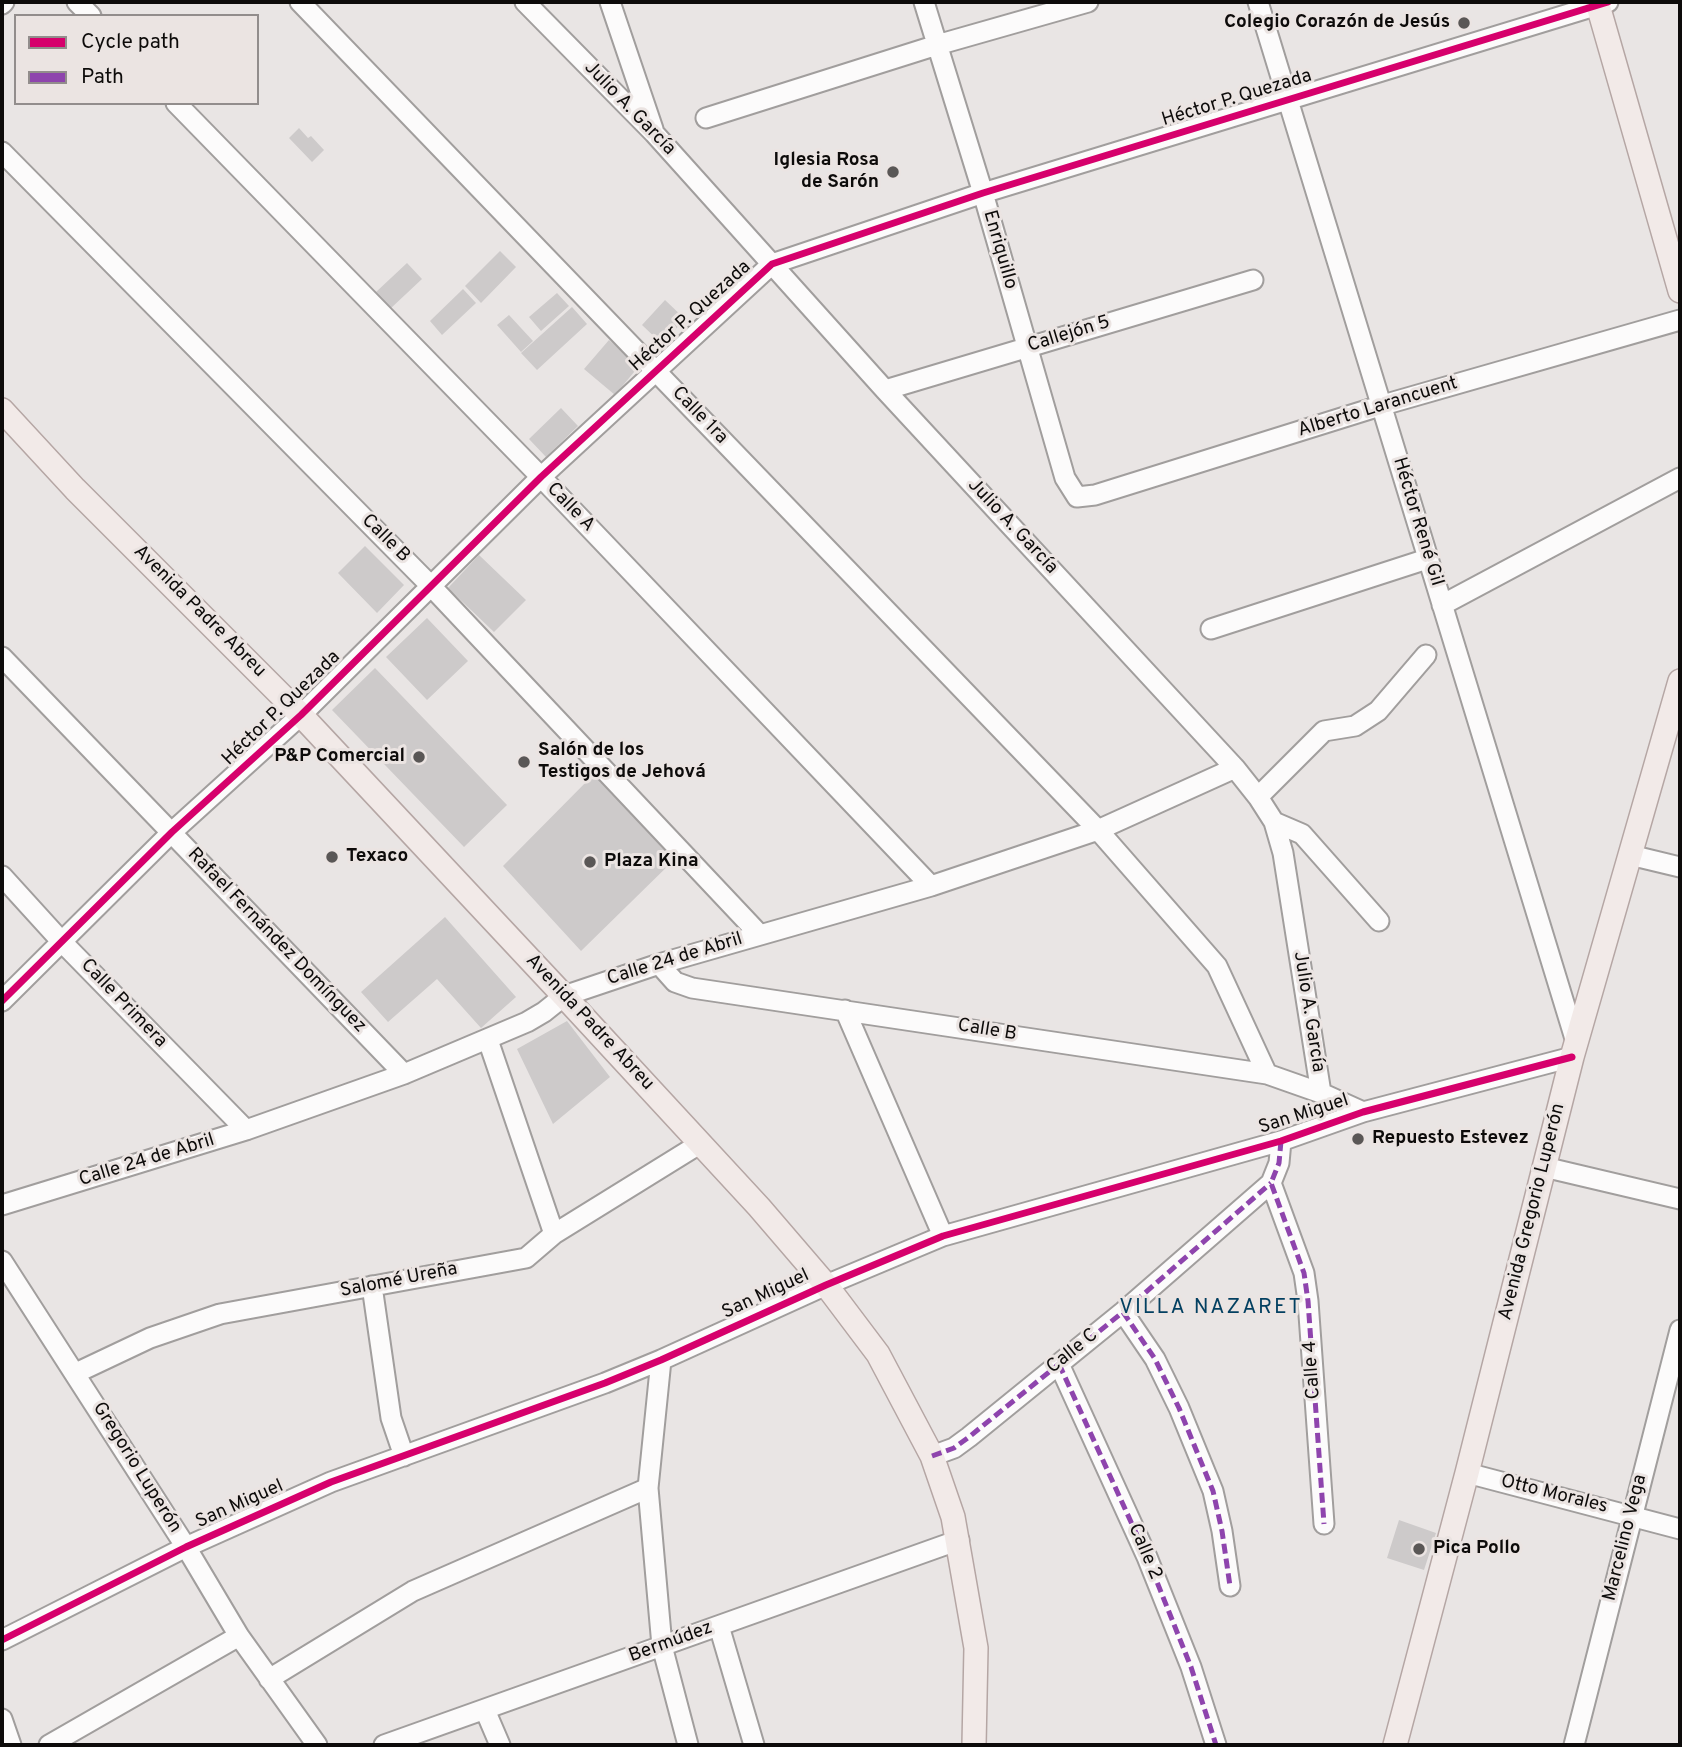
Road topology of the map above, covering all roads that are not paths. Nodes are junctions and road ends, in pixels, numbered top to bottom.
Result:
1 (300, 2) edge
2 (525, 2) edge
3 (610, 2) edge
4 (924, 2) edge
5 (1088, 2) edge
6 (1258, 2) edge
7 (1601, 3) edge
8 (937, 46) junction
9 (1286, 100) junction
10 (178, 105) edge
11 (706, 118) dead end
12 (654, 133) junction
13 (2, 152) edge
14 (983, 193) junction
15 (772, 264) junction
16 (1253, 280) dead end
17 (1680, 290) edge
18 (1680, 320) edge
19 (1027, 347) junction
20 (655, 370) junction
21 (885, 390) junction
22 (1383, 405) junction
23 (2, 410) edge
24 (541, 477) junction
25 (1680, 478) edge
26 (1076, 498) joint
27 (1427, 559) junction
28 (430, 585) junction
29 (1443, 605) junction
30 (1211, 629) dead end
31 (1426, 655) dead end
32 (2, 657) edge
33 (1680, 681) edge
34 (301, 715) junction
35 (1235, 768) junction
36 (1258, 797) junction
37 (1274, 822) junction
38 (1098, 830) junction
39 (172, 832) junction
40 (1630, 855) junction
41 (1680, 867) edge
42 (2, 876) edge
43 (931, 886) junction
44 (1379, 921) dead end
45 (759, 934) junction
46 (62, 942) junction
47 (659, 964) junction
48 (564, 996) junction
49 (2, 1001) edge
50 (845, 1010) junction
51 (488, 1040) junction
52 (1574, 1049) junction
53 (404, 1074) junction
54 (1268, 1074) junction
55 (1321, 1093) junction
56 (1363, 1112) junction
57 (246, 1130) junction
58 (1281, 1140) junction
59 (701, 1143) junction
60 (1544, 1167) junction
61 (1271, 1183) junction
62 (1680, 1199) edge
63 (2, 1205) edge
64 (554, 1234) junction
65 (943, 1236) junction
66 (2, 1261) edge
67 (826, 1284) junction
68 (372, 1286) junction
69 (1123, 1312) junction
70 (1680, 1330) edge
71 (662, 1360) junction
72 (1059, 1364) junction
73 (76, 1374) junction
74 (404, 1456) junction
75 (933, 1456) junction
76 (1467, 1473) junction
77 (648, 1488) junction
78 (1632, 1515) junction
79 (1324, 1524) dead end
80 (1680, 1529) edge
81 (958, 1540) junction
82 (186, 1547) junction
83 (1230, 1586) dead end
84 (719, 1626) junction
85 (239, 1636) junction
86 (2, 1640) edge
87 (662, 1646) junction
88 (269, 1679) junction
89 (485, 1710) junction
90 (49, 1745) edge
91 (317, 1745) edge
92 (384, 1745) edge
93 (500, 1745) edge
94 (688, 1745) edge
95 (754, 1745) edge
96 (974, 1745) edge
97 (1216, 1745) edge
98 (1395, 1745) edge
99 (1574, 1745) edge

1 - 20 street, Calle 1ra
2 - 12 street, Julio A. García
3 - 12 street
4 - 8 street, Enriquillo
5 - 8 street
6 - 9 street, Héctor René Gil
7 - 9 street, Héctor P. Quezada
7 - 17 main road
8 - 11 street
8 - 14 street, Enriquillo
9 - 14 street, Héctor P. Quezada
9 - 22 street, Héctor René Gil
10 - 24 street, Calle A
12 - 15 street, Julio A. García
13 - 28 street, Calle B
14 - 15 street, Héctor P. Quezada
14 - 19 street, Enriquillo
15 - 20 street, Héctor P. Quezada
15 - 21 street, Julio A. García
16 - 19 street, Callejón 5
18 - 22 street, Alberto Larancuent
19 - 21 street, Callejón 5
19 - 26 street, Enriquillo
20 - 24 street, Héctor P. Quezada
20 - 38 street, Calle 1ra
21 - 35 street, Julio A. García
22 - 26 street, Alberto Larancuent
22 - 27 street, Héctor René Gil
23 - 34 main road, Avenida Padre Abreu
24 - 28 street, Héctor P. Quezada
24 - 43 street, Calle A
25 - 29 street
27 - 29 street, Héctor René Gil
27 - 30 street
28 - 34 street, Héctor P. Quezada
28 - 45 street, Calle B
29 - 52 street, Héctor René Gil
31 - 36 street
32 - 39 street, Rafael Fernández Domínguez
33 - 40 main road, Avenida Gregorio Luperón
34 - 39 street, Héctor P. Quezada
34 - 48 main road, Avenida Padre Abreu
35 - 36 street, Julio A. García
35 - 38 street, Calle 24 de Abril
36 - 37 street, Julio A. García
37 - 44 street
37 - 55 street, Julio A. García
38 - 43 street, Calle 24 de Abril
38 - 54 street, Calle 1ra
39 - 46 street, Héctor P. Quezada
39 - 53 street, Rafael Fernández Domínguez
40 - 41 street
40 - 52 main road, Avenida Gregorio Luperón
42 - 46 street, Calle Primera
43 - 45 street, Calle 24 de Abril
45 - 47 street, Calle 24 de Abril
46 - 49 street, Héctor P. Quezada
46 - 57 street, Calle Primera
47 - 48 street, Calle 24 de Abril
47 - 50 street, Calle B
48 - 51 street, Calle 24 de Abril
48 - 59 main road, Avenida Padre Abreu
50 - 54 street, Calle B
50 - 65 street
51 - 53 street, Calle 24 de Abril
51 - 64 street
52 - 56 street, San Miguel
52 - 60 main road, Avenida Gregorio Luperón
53 - 57 street, Calle 24 de Abril
54 - 55 street, Calle B
55 - 56 street, Julio A. García
56 - 58 street, San Miguel
57 - 63 street, Calle 24 de Abril
58 - 61 street
58 - 65 street, San Miguel
59 - 64 street, Salomé Ureña
59 - 67 main road, Avenida Padre Abreu
60 - 62 street
60 - 76 main road, Avenida Gregorio Luperón
61 - 69 street, Calle C
61 - 79 street, Calle 4
64 - 68 street, Salomé Ureña
65 - 67 street, San Miguel
66 - 73 street, Gregorio Luperón
67 - 71 street, San Miguel
67 - 75 main road, Avenida Padre Abreu
68 - 73 street, Salomé Ureña
68 - 74 street
69 - 72 street, Calle C
69 - 83 street
70 - 78 street, Marcelino Vega
71 - 74 street, San Miguel
71 - 77 street
72 - 75 street, Calle C
72 - 97 street, Calle 2
73 - 82 street, Gregorio Luperón
74 - 82 street, San Miguel
75 - 81 main road, Avenida Padre Abreu
76 - 78 street, Otto Morales
76 - 98 main road, Avenida Gregorio Luperón
77 - 87 street
77 - 88 street
78 - 80 street, Otto Morales
78 - 99 street, Marcelino Vega
81 - 84 street, Bermúdez
81 - 96 main road, Avenida Padre Abreu
82 - 85 street, Gregorio Luperón
82 - 86 street, San Miguel
84 - 87 street, Bermúdez
84 - 95 street
85 - 88 street, Gregorio Luperón
85 - 90 street
87 - 89 street, Bermúdez
87 - 94 street
88 - 91 street, Gregorio Luperón
89 - 92 street, Bermúdez
89 - 93 street

